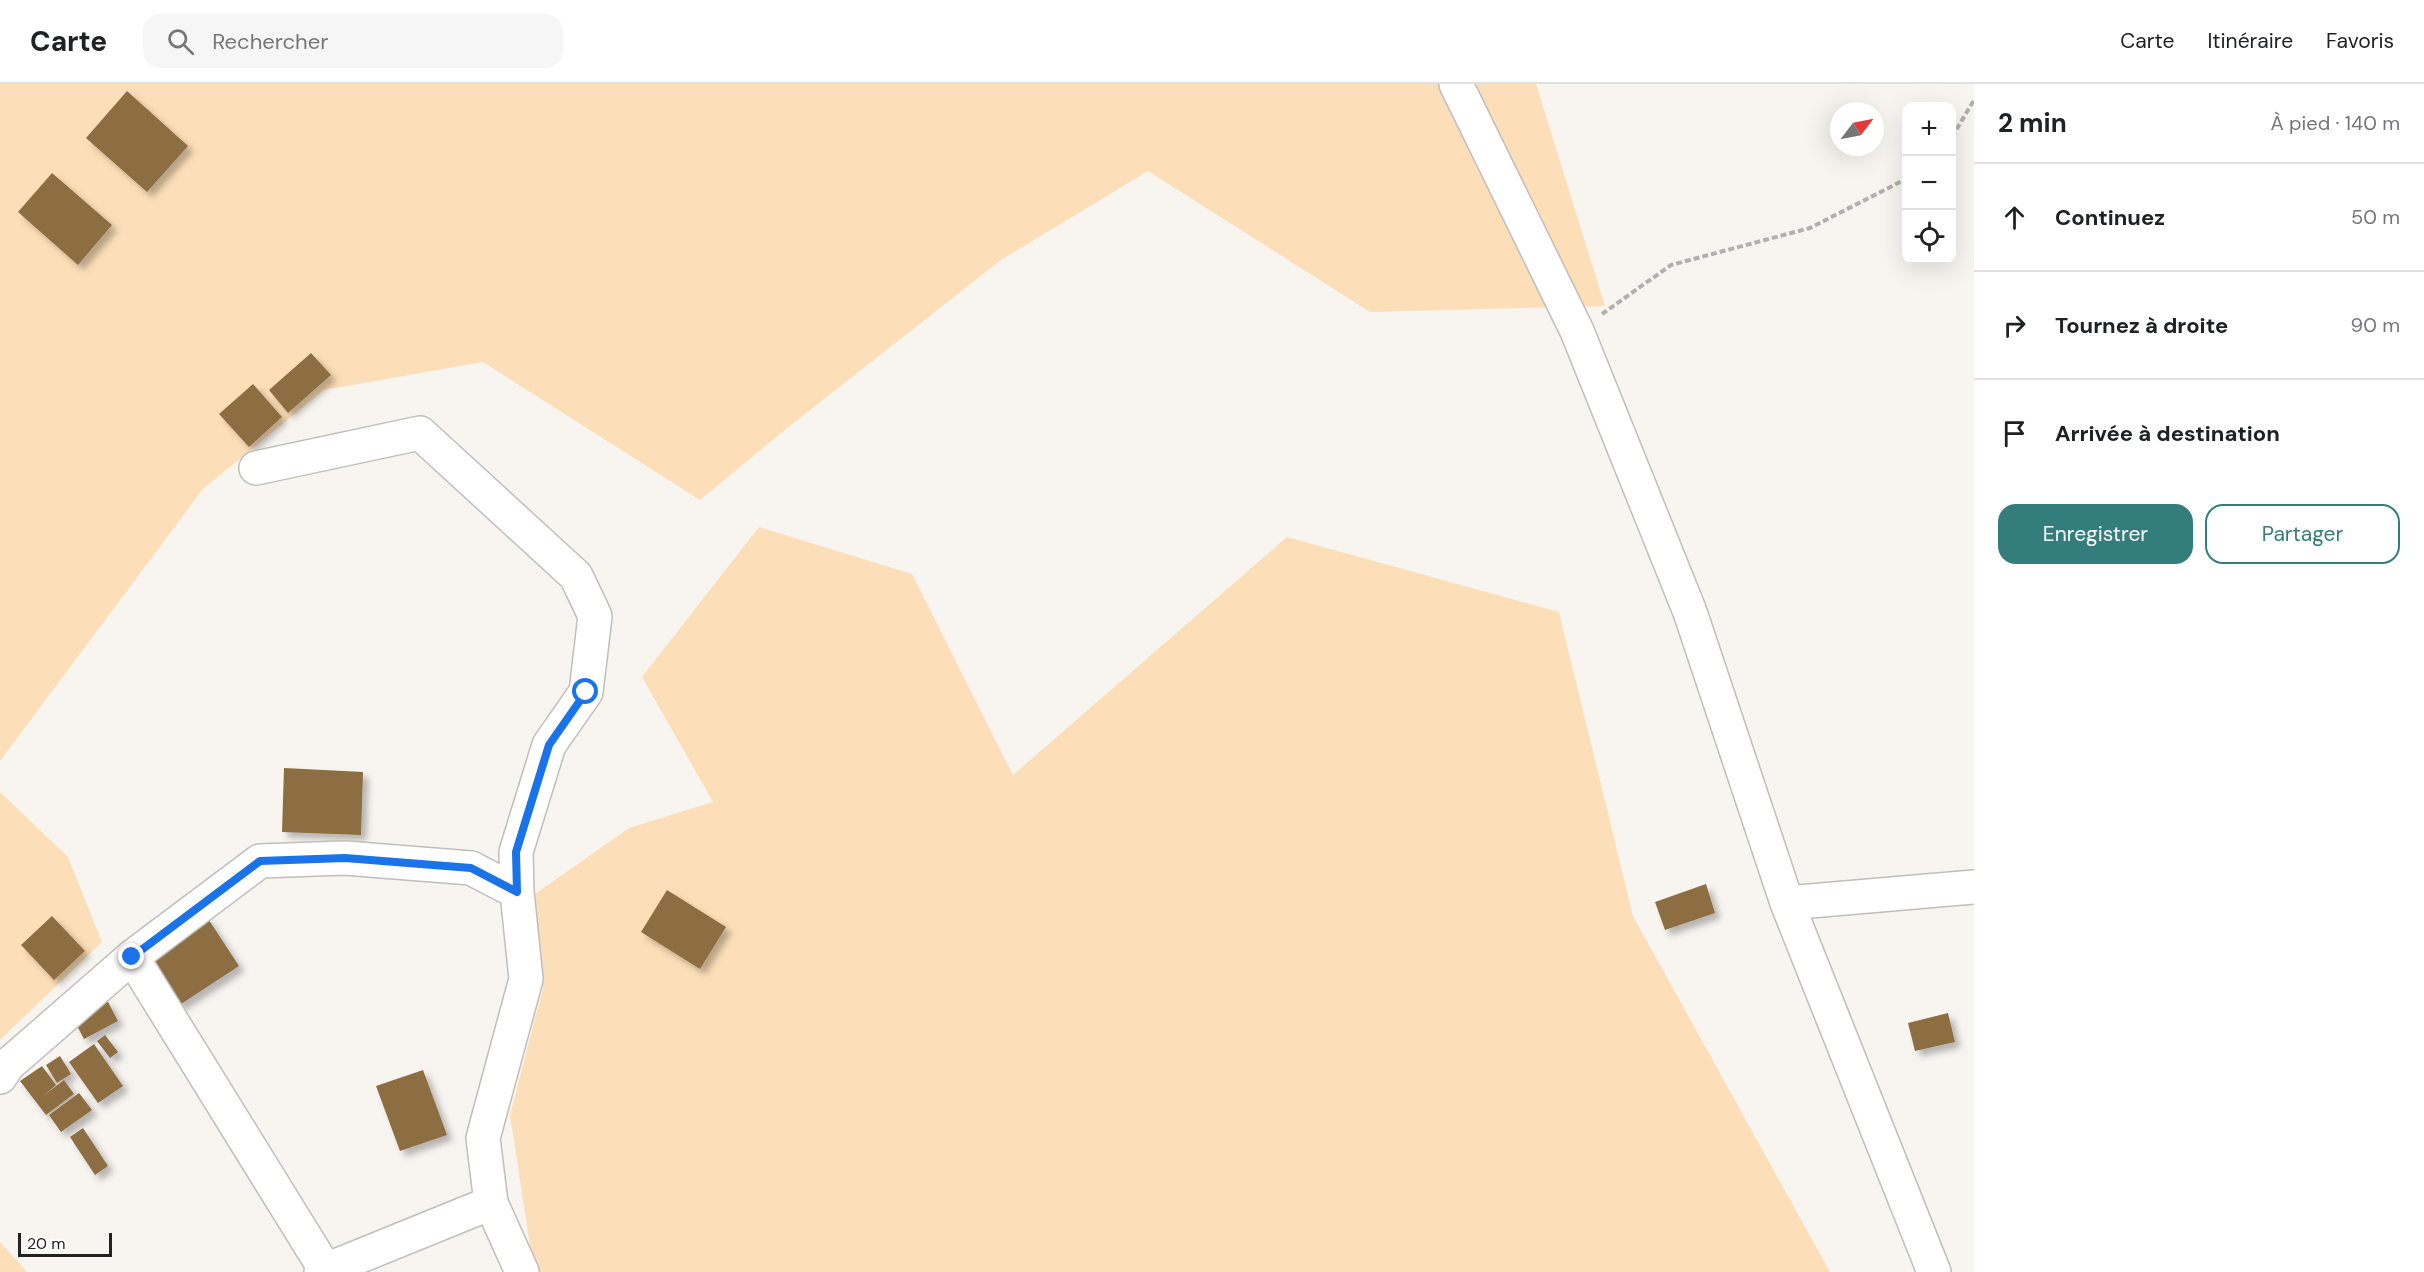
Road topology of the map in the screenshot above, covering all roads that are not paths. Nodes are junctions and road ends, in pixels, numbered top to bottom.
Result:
1 (1456, 84) edge
2 (256, 468) dead end
3 (1974, 887) edge
4 (517, 892) junction
5 (1787, 903) junction
6 (132, 957) junction
7 (0, 1077) edge
8 (491, 1203) junction
9 (323, 1271) edge
10 (522, 1272) edge
11 (1934, 1272) edge

1 - 5 street
2 - 4 street
3 - 5 street
4 - 6 street
4 - 8 street
5 - 11 street
6 - 7 street
6 - 9 street
8 - 9 street
8 - 10 street

